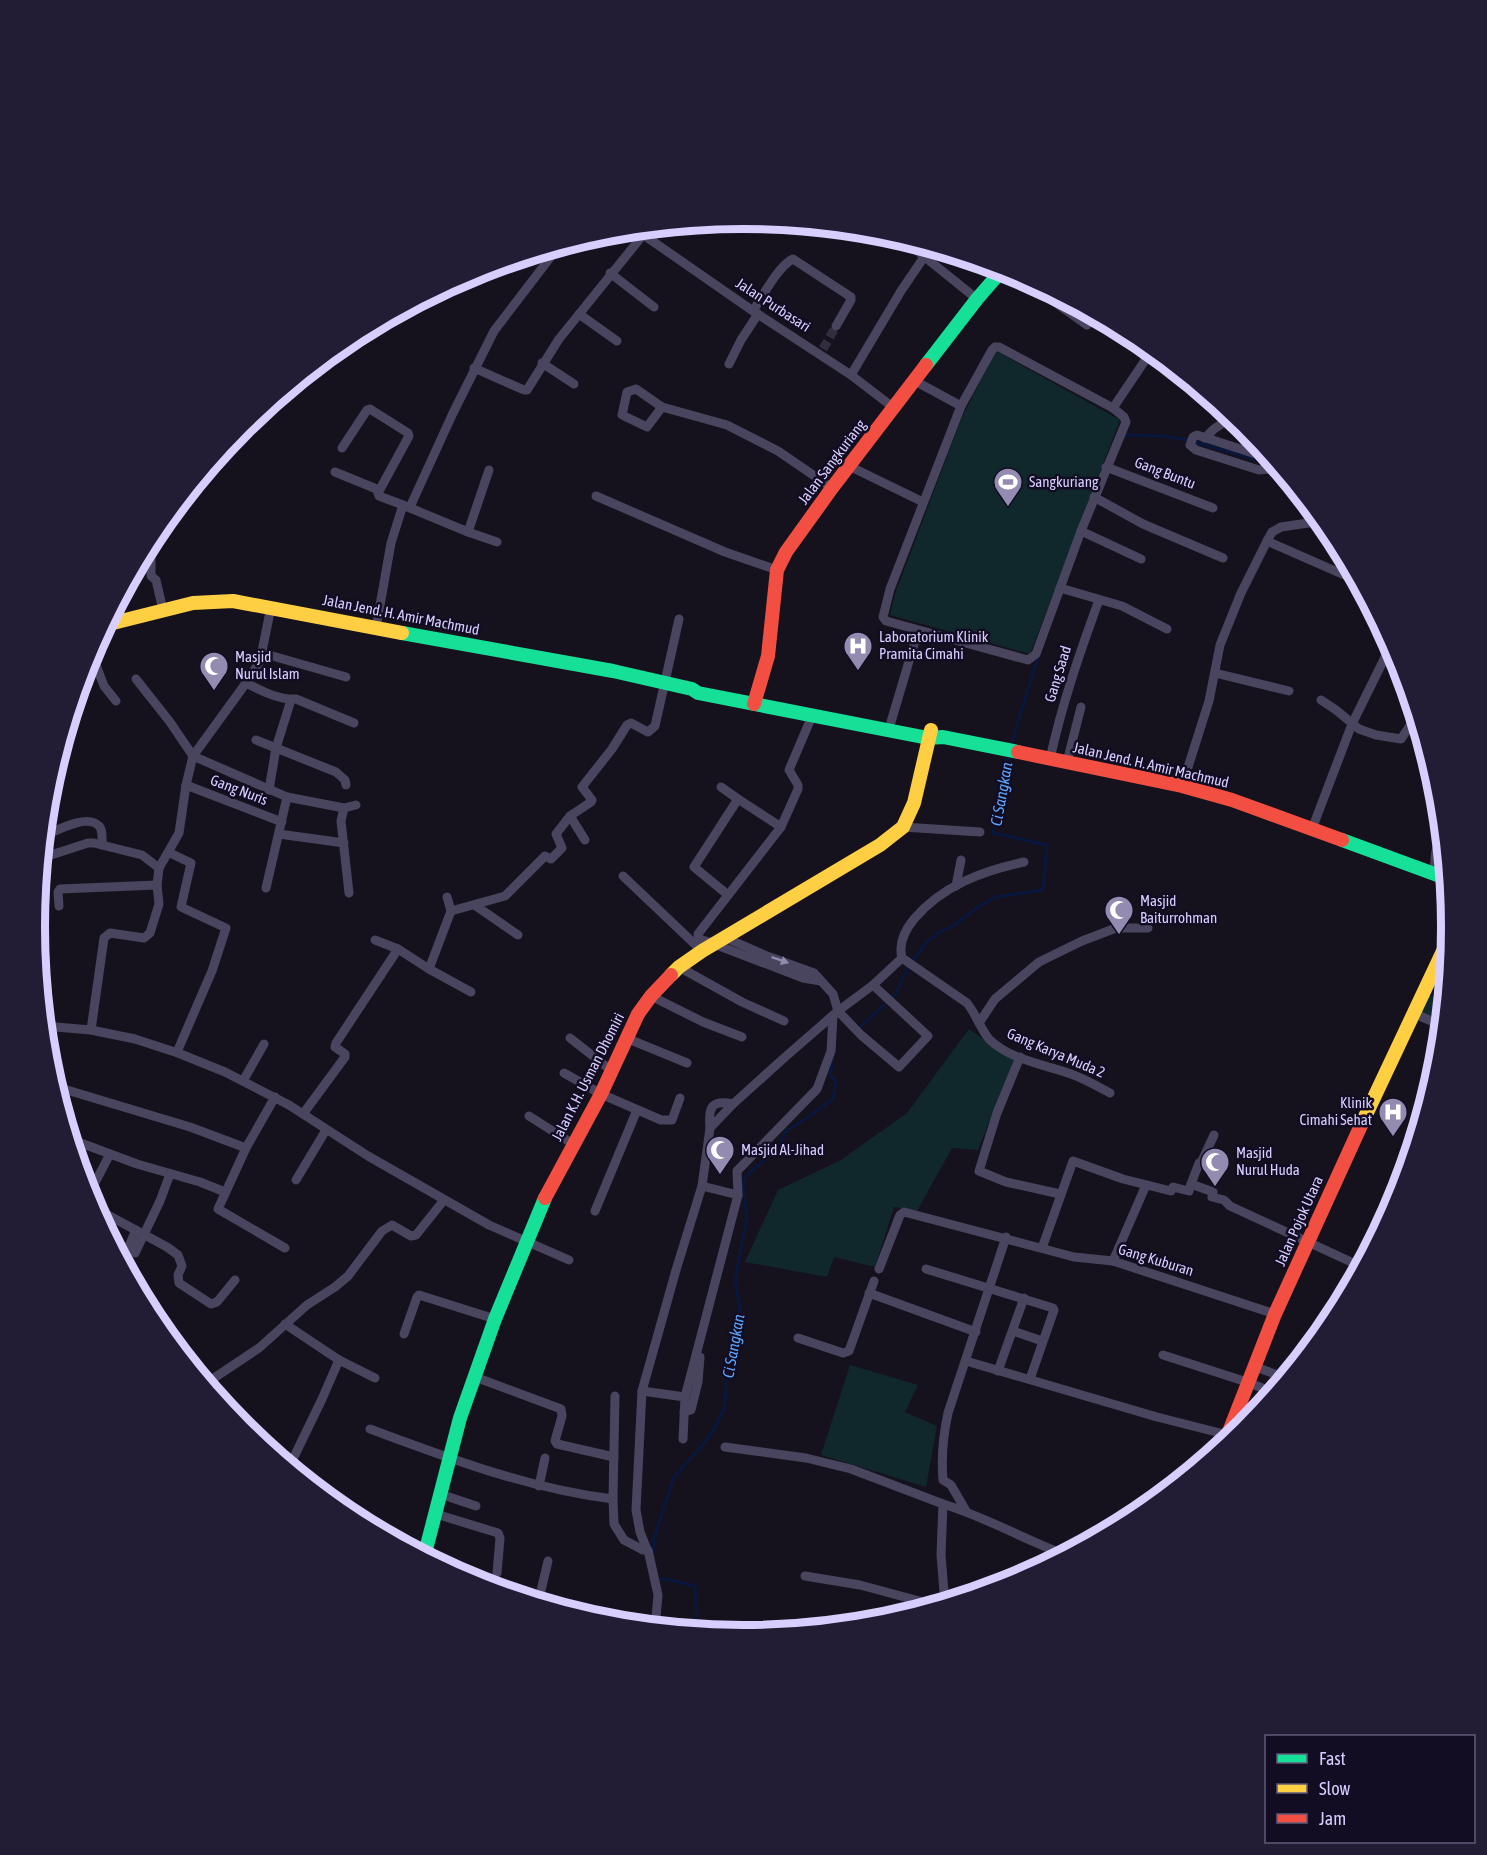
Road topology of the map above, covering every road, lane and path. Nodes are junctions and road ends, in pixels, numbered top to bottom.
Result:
1 (645, 236) edge
2 (638, 237) edge
3 (917, 251) edge
4 (551, 257) edge
5 (924, 257) junction
6 (610, 273) junction
7 (997, 277) edge
8 (977, 299) junction
9 (1057, 304) edge
10 (654, 307) dead end
11 (755, 312) junction
12 (579, 314) junction
13 (1090, 321) edge
14 (836, 326) tunnel mouth
15 (617, 341) dead end
16 (1147, 358) edge
17 (542, 363) junction
18 (729, 364) dead end
19 (474, 368) junction
20 (851, 375) junction
21 (915, 381) junction
22 (574, 384) dead end
23 (961, 406) junction
24 (662, 407) junction
25 (894, 408) junction
26 (1113, 408) junction
27 (1224, 422) edge
28 (1205, 438) junction
29 (342, 448) dead end
30 (1257, 454) edge
31 (849, 466) junction
32 (1106, 467) junction
33 (1271, 469) edge
34 (489, 470) dead end
35 (334, 472) dead end
36 (832, 488) junction
37 (379, 490) junction
38 (596, 496) dead end
39 (1094, 497) junction
40 (923, 502) junction
41 (406, 506) junction
42 (1213, 508) dead end
43 (1312, 522) edge
44 (1081, 531) junction
45 (468, 532) junction
46 (1267, 541) junction
47 (497, 542) dead end
48 (1223, 558) dead end
49 (151, 559) edge
50 (1142, 559) dead end
51 (777, 570) junction
52 (1347, 577) edge
53 (1062, 588) junction
54 (1099, 600) junction
55 (271, 607) junction
56 (163, 610) junction
57 (679, 620) dead end
58 (115, 622) edge
59 (376, 628) junction
60 (1167, 629) dead end
61 (918, 631) junction
62 (262, 653) junction
63 (1386, 654) edge
64 (96, 665) edge
65 (1215, 673) junction
66 (346, 677) dead end
67 (136, 679) dead end
68 (665, 682) junction
69 (246, 683) junction
70 (1289, 691) dead end
71 (291, 700) junction
72 (1321, 700) dead end
73 (116, 701) dead end
74 (755, 701) junction
75 (1081, 707) dead end
76 (812, 716) junction
77 (891, 722) junction
78 (354, 723) dead end
79 (1352, 724) junction
80 (1411, 724) edge
81 (934, 735) junction
82 (256, 740) dead end
83 (276, 748) junction
84 (196, 752) junction
85 (1050, 759) junction
86 (1067, 762) junction
87 (186, 785) junction
88 (346, 785) dead end
89 (1182, 786) junction
90 (721, 787) dead end
91 (269, 790) junction
92 (287, 797) junction
93 (738, 799) junction
94 (356, 805) dead end
95 (344, 808) junction
96 (570, 816) junction
97 (282, 822) junction
98 (781, 827) junction
99 (903, 827) junction
100 (1312, 830) junction
101 (980, 832) dead end
102 (52, 833) edge
103 (279, 834) junction
104 (585, 840) dead end
105 (344, 843) junction
106 (102, 845) junction
107 (1437, 846) edge
108 (170, 853) junction
109 (51, 855) dead end
110 (961, 860) dead end
111 (1024, 862) dead end
112 (159, 868) junction
113 (1435, 868) junction
114 (1440, 872) edge
115 (623, 876) dead end
116 (157, 885) junction
117 (956, 886) junction
118 (266, 888) dead end
119 (349, 893) dead end
120 (728, 895) junction
121 (447, 897) dead end
122 (59, 906) dead end
123 (476, 906) junction
124 (451, 911) junction
125 (1148, 928) dead end
126 (518, 935) dead end
127 (375, 940) dead end
128 (714, 945) junction
129 (398, 948) junction
130 (1441, 954) edge
131 (909, 962) junction
132 (680, 968) junction
133 (429, 969) junction
134 (873, 986) junction
135 (471, 992) dead end
136 (651, 996) junction
137 (835, 1013) junction
138 (1413, 1013) junction
139 (784, 1021) dead end
140 (979, 1023) junction
141 (1435, 1023) edge
142 (52, 1027) edge
143 (91, 1030) junction
144 (742, 1037) dead end
145 (570, 1038) dead end
146 (627, 1038) junction
147 (264, 1044) dead end
148 (177, 1052) junction
149 (1020, 1057) junction
150 (687, 1063) dead end
151 (612, 1071) junction
152 (564, 1073) dead end
153 (243, 1081) junction
154 (67, 1090) dead end
155 (1110, 1092) dead end
156 (601, 1094) junction
157 (275, 1097) junction
158 (680, 1098) dead end
159 (637, 1110) junction
160 (303, 1114) junction
161 (529, 1116) dead end
162 (326, 1130) junction
163 (1214, 1135) dead end
164 (79, 1142) edge
165 (573, 1144) junction
166 (246, 1148) junction
167 (110, 1154) junction
168 (170, 1174) junction
169 (296, 1180) dead end
170 (94, 1184) edge
171 (1146, 1185) junction
172 (1191, 1185) junction
173 (702, 1186) junction
174 (225, 1192) junction
175 (1060, 1194) junction
176 (738, 1196) junction
177 (444, 1200) junction
178 (595, 1211) dead end
179 (107, 1215) edge
180 (140, 1233) junction
181 (1006, 1238) junction
182 (525, 1242) junction
183 (1307, 1243) junction
184 (285, 1248) dead end
185 (1041, 1248) junction
186 (135, 1253) dead end
187 (127, 1254) edge
188 (569, 1260) dead end
189 (1113, 1261) junction
190 (1355, 1265) edge
191 (879, 1269) dead end
192 (926, 1269) dead end
193 (235, 1280) dead end
194 (874, 1281) dead end
195 (990, 1287) junction
196 (869, 1293) junction
197 (1024, 1298) junction
198 (1275, 1314) junction
199 (495, 1319) junction
200 (285, 1324) junction
201 (1012, 1331) junction
202 (976, 1332) junction
203 (404, 1334) dead end
204 (798, 1338) dead end
205 (700, 1340) junction
206 (1042, 1341) junction
207 (1162, 1355) dead end
208 (339, 1360) junction
209 (966, 1362) junction
210 (1256, 1367) junction
211 (998, 1371) junction
212 (1279, 1376) edge
213 (375, 1377) dead end
214 (475, 1377) junction
215 (1030, 1379) junction
216 (212, 1380) edge
217 (1250, 1383) junction
218 (1267, 1390) edge
219 (642, 1391) junction
220 (615, 1396) dead end
221 (685, 1397) junction
222 (684, 1412) junction
223 (1232, 1425) edge
224 (370, 1429) dead end
225 (683, 1439) dead end
226 (1219, 1439) edge
227 (725, 1447) dead end
228 (449, 1457) junction
229 (614, 1457) junction
230 (545, 1458) dead end
231 (292, 1460) edge
232 (539, 1486) junction
233 (440, 1494) junction
234 (613, 1499) junction
235 (943, 1504) junction
236 (476, 1506) dead end
237 (966, 1511) junction
238 (436, 1514) junction
239 (426, 1549) edge
240 (646, 1549) junction
241 (1057, 1551) edge
242 (548, 1561) dead end
243 (497, 1573) dead end
244 (805, 1576) dead end
245 (540, 1595) edge
246 (944, 1596) edge
247 (924, 1602) edge
248 (656, 1620) edge

1 - 11 street, Jalan Purbasari
2 - 6 street
3 - 5 street
4 - 19 street
5 - 8 street
5 - 20 street
6 - 10 street
6 - 12 street
7 - 8 main road, Jalan Sangkuriang
8 - 21 main road, Jalan Sangkuriang
9 - 13 street
11 - 14 street
11 - 18 street
11 - 20 street, Jalan Purbasari
12 - 15 street
12 - 17 street
16 - 26 street
17 - 19 street
17 - 22 street
19 - 41 street
20 - 25 street, Jalan Purbasari
21 - 23 street
21 - 25 main road, Jalan Sangkuriang
23 - 26 street
23 - 40 street
24 - 24 street
24 - 36 street
25 - 31 main road, Jalan Sangkuriang
26 - 32 street
27 - 28 street
28 - 30 street
28 - 33 street
29 - 37 street
31 - 36 main road, Jalan Sangkuriang
31 - 40 street
32 - 39 street
32 - 42 street, Gang Buntu
34 - 45 street
35 - 37 street
36 - 51 main road, Jalan Sangkuriang
37 - 41 street
38 - 51 street
39 - 44 street
39 - 48 street
40 - 61 street
41 - 45 street
41 - 59 street
43 - 46 street
44 - 50 street
44 - 53 street
45 - 47 street
46 - 52 street
46 - 65 street
49 - 56 street
51 - 74 main road, Jalan Sangkuriang
53 - 54 street
53 - 61 street
54 - 60 street
54 - 85 street, Gang Saad
55 - 56 main road, Jalan Jend. H. Amir Machmud
55 - 59 main road, Jalan Jend. H. Amir Machmud
55 - 62 street
56 - 58 main road, Jalan Jend. H. Amir Machmud
57 - 68 street
59 - 68 main road, Jalan Jend. H. Amir Machmud
61 - 77 street
62 - 66 street
62 - 69 street
63 - 79 street
64 - 73 street
65 - 70 street
65 - 89 street
67 - 84 street
68 - 74 main road, Jalan Jend. H. Amir Machmud
68 - 96 street
69 - 71 street
69 - 84 street
71 - 78 street
71 - 83 street
72 - 79 street
74 - 76 main road, Jalan Jend. H. Amir Machmud
74 - 77 main road, Jalan Jend. H. Amir Machmud
75 - 86 street
76 - 81 main road, Jalan Jend. H. Amir Machmud
76 - 98 street
77 - 81 main road, Jalan Jend. H. Amir Machmud
79 - 80 street
79 - 100 street
81 - 85 main road, Jalan Jend. H. Amir Machmud
81 - 99 main road, Jalan K.H. Usman Dhomiri
82 - 83 street
83 - 88 street
83 - 91 street
84 - 87 street
84 - 91 street
85 - 86 main road, Jalan Jend. H. Amir Machmud
86 - 89 main road, Jalan Jend. H. Amir Machmud
87 - 97 street, Gang Nuris
87 - 108 street
89 - 100 main road, Jalan Jend. H. Amir Machmud
90 - 93 street
91 - 92 street
92 - 95 street
92 - 97 street
93 - 98 street
93 - 120 street
94 - 95 street
95 - 105 street
96 - 104 street
96 - 123 street
97 - 103 street
98 - 120 street
99 - 101 street
99 - 128 main road, Jalan K.H. Usman Dhomiri
100 - 113 main road, Jalan Jend. H. Amir Machmud
102 - 106 street
103 - 105 street
103 - 118 street
105 - 119 street
106 - 109 street
106 - 112 street
107 - 113 street
108 - 112 street
108 - 148 street
110 - 117 street
111 - 117 street
112 - 116 street
113 - 114 main road, Jalan Jend. H. Amir Machmud
115 - 128 street
116 - 122 street
116 - 143 street
117 - 131 street
120 - 128 street
121 - 124 street
123 - 124 street
123 - 126 street
124 - 133 street
125 - 140 street
127 - 129 street
128 - 132 main road, Jalan K.H. Usman Dhomiri
128 - 137 street
129 - 133 street
129 - 160 street
130 - 138 main road, Jalan Pojok Utara
131 - 134 street
131 - 140 street, Gang Karya Muda 2
132 - 136 main road, Jalan K.H. Usman Dhomiri
132 - 139 street
133 - 135 street
134 - 137 street
134 - 137 street
136 - 144 street
136 - 146 main road, Jalan K.H. Usman Dhomiri
137 - 173 street
137 - 176 street
138 - 141 street
138 - 183 main road, Jalan Pojok Utara
140 - 149 street, Gang Karya Muda 2
142 - 143 street
143 - 148 street
145 - 151 street
146 - 150 street
146 - 151 main road, Jalan K.H. Usman Dhomiri
147 - 153 street
148 - 153 street
149 - 155 street, Gang Karya Muda 2
149 - 175 street
151 - 156 main road, Jalan K.H. Usman Dhomiri
152 - 156 street
153 - 157 street
154 - 166 street
156 - 159 street
156 - 165 main road, Jalan K.H. Usman Dhomiri
157 - 160 street
157 - 166 street
158 - 159 street
159 - 178 street
160 - 162 street
161 - 165 street
162 - 169 street
162 - 177 street
163 - 172 street
164 - 167 street
165 - 182 main road, Jalan K.H. Usman Dhomiri
166 - 174 street
167 - 168 street
167 - 170 street
168 - 174 street
168 - 180 street
171 - 172 street
171 - 175 street
171 - 189 street
172 - 183 street
173 - 176 street
173 - 219 street
174 - 184 street
175 - 185 street
176 - 205 street
177 - 182 street
177 - 200 street
179 - 180 street
180 - 186 street
180 - 187 street
180 - 193 street
181 - 185 street, Gang Kuburan
181 - 191 street, Gang Kuburan
181 - 195 street
182 - 188 street
182 - 199 main road, Jalan K.H. Usman Dhomiri
183 - 190 street
183 - 198 main road, Jalan Pojok Utara
185 - 189 street, Gang Kuburan
189 - 198 street, Gang Kuburan
192 - 195 street
194 - 196 street
195 - 197 street
195 - 202 street
196 - 202 street
196 - 204 street
197 - 201 street
197 - 206 street
198 - 210 main road, Jalan Pojok Utara
199 - 203 street
199 - 214 main road, Jalan K.H. Usman Dhomiri
200 - 208 street
200 - 216 street
201 - 206 street
201 - 211 street
202 - 209 street
205 - 221 street
205 - 222 street
206 - 215 street
207 - 217 street
208 - 213 street
208 - 231 street
209 - 211 street
209 - 237 street
210 - 212 street
210 - 217 main road, Jalan Pojok Utara
211 - 215 street
214 - 228 main road, Jalan K.H. Usman Dhomiri
214 - 229 street
215 - 226 street
217 - 218 street
217 - 223 main road, Jalan Pojok Utara
219 - 221 street
219 - 240 street
220 - 229 street
221 - 222 street
222 - 225 street
224 - 228 street
227 - 235 street
228 - 232 street
228 - 233 main road, Jalan K.H. Usman Dhomiri
229 - 234 street
230 - 232 street
232 - 234 street
233 - 236 street
233 - 238 main road, Jalan K.H. Usman Dhomiri
234 - 240 street
235 - 237 street
235 - 246 street
237 - 241 street
238 - 239 main road, Jalan K.H. Usman Dhomiri
238 - 243 street
240 - 248 street
242 - 245 street
244 - 247 street

